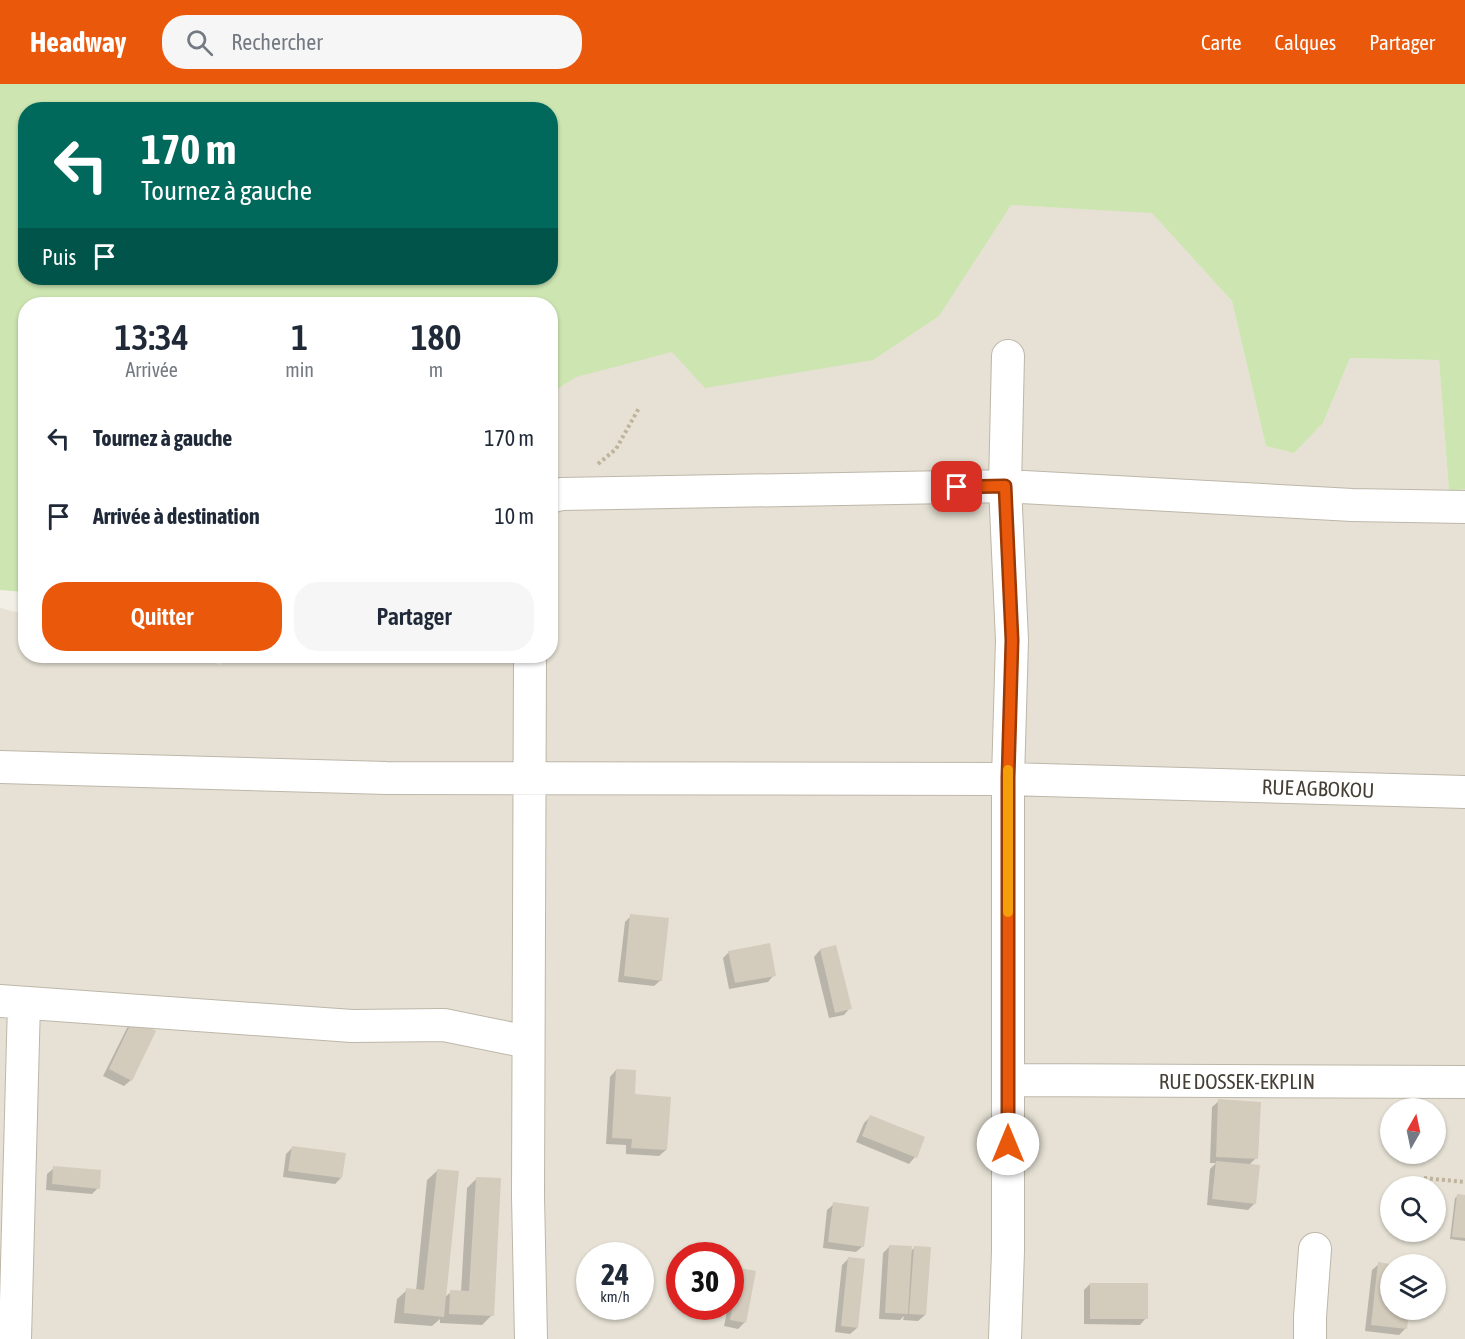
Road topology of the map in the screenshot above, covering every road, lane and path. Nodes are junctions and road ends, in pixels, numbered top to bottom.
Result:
1 (1008, 356) dead end
2 (639, 408) dead end
3 (1005, 486) junction
4 (558, 493) edge
5 (558, 495) edge
6 (1465, 507) edge
7 (530, 663) edge
8 (0, 767) edge
9 (1008, 778) junction
10 (530, 779) junction
11 (1465, 792) edge
12 (12, 1002) edge
13 (528, 1042) junction
14 (1008, 1080) junction
15 (1465, 1082) edge
16 (1446, 1180) edge
17 (1465, 1182) edge
18 (1315, 1249) dead end
19 (15, 1339) edge
20 (531, 1339) edge
21 (1005, 1339) edge
22 (1310, 1339) edge

1 - 3 street
2 - 4 path
3 - 5 street
3 - 6 street
3 - 9 street
7 - 10 street
8 - 10 street, RUE AGBOKOU
9 - 10 street, RUE AGBOKOU
9 - 11 street, RUE AGBOKOU
9 - 14 street
10 - 13 street
12 - 13 street
12 - 19 street
13 - 20 street
14 - 15 street, RUE DOSSEK-EKPLIN
14 - 21 street
16 - 17 path
18 - 22 street

